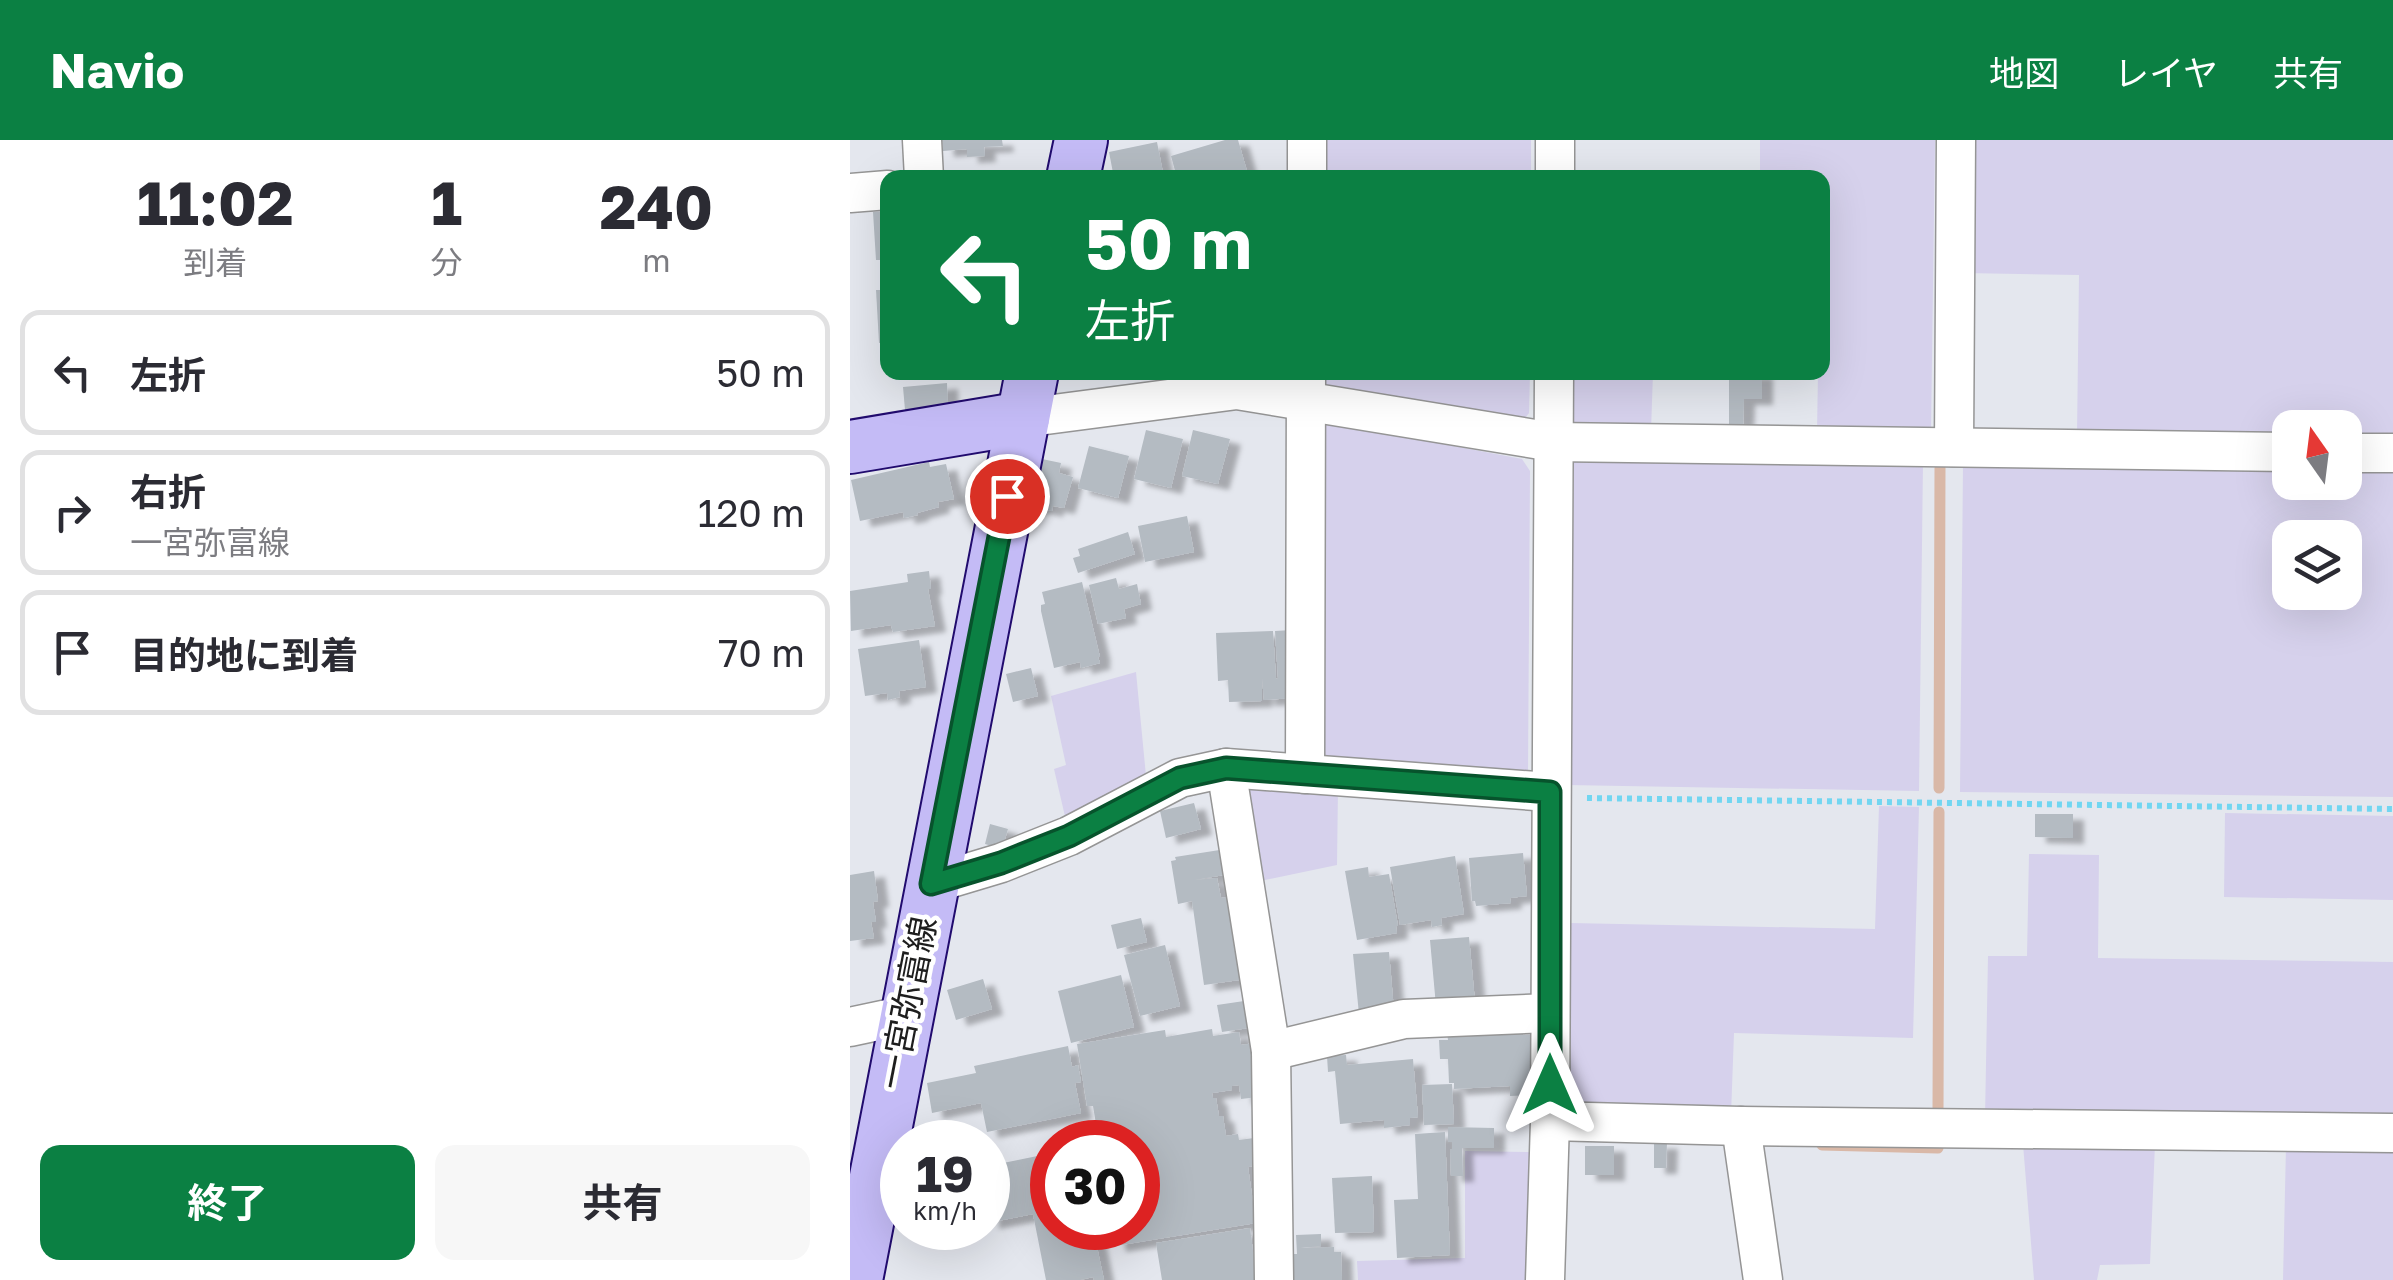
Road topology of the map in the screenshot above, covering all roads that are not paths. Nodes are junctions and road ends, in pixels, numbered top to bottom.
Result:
1 (922, 140) edge
2 (1081, 140) edge
3 (1308, 140) edge
4 (1555, 140) edge
5 (1956, 140) edge
6 (924, 170) edge
7 (1075, 170) edge
8 (1307, 170) edge
9 (1555, 170) edge
10 (880, 190) edge
11 (850, 192) edge
12 (1554, 380) edge
13 (1306, 387) edge
14 (1027, 395) edge
15 (1554, 442) junction
16 (850, 447) edge
17 (1954, 448) junction
18 (2272, 452) edge
19 (2362, 453) edge
20 (2393, 454) edge
21 (1226, 768) junction
22 (1305, 774) junction
23 (1550, 795) junction
24 (931, 884) junction
25 (1550, 1013) junction
26 (906, 1015) junction
27 (850, 1027) edge
28 (1271, 1050) junction
29 (1550, 1121) junction
30 (1741, 1126) junction
31 (2393, 1133) edge
32 (857, 1246) edge
33 (1274, 1280) edge
34 (1545, 1280) edge
35 (1763, 1280) edge

1 - 6 street
2 - 7 main road
3 - 8 street
4 - 9 street
5 - 17 street
10 - 11 street
12 - 15 street
13 - 14 street
13 - 15 street
13 - 22 street
14 - 16 main road
14 - 24 main road, 一宮弥富線
15 - 17 street
15 - 23 street
17 - 18 street
19 - 20 street
21 - 22 street
21 - 24 street
21 - 28 street
22 - 23 street
23 - 25 street
24 - 26 main road, 一宮弥富線
25 - 28 street
25 - 29 street
26 - 27 street
26 - 32 main road, 一宮弥富線
28 - 33 street
29 - 30 street
29 - 34 street
30 - 31 street
30 - 35 street

